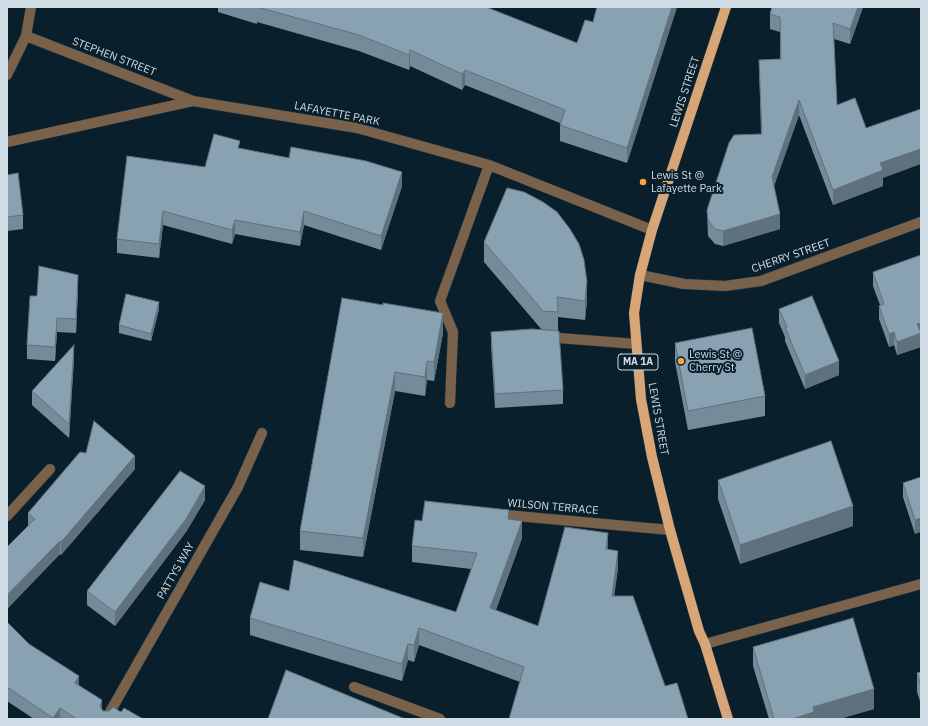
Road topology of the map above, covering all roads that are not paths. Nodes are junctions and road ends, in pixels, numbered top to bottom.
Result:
1 (31, 7) edge
2 (726, 7) edge
3 (26, 36) junction
4 (7, 75) edge
5 (193, 101) junction
6 (7, 142) edge
7 (489, 165) junction
8 (921, 222) edge
9 (652, 230) junction
10 (640, 276) junction
11 (533, 336) edge
12 (636, 344) junction
13 (450, 403) dead end
14 (262, 433) dead end
15 (50, 469) dead end
16 (488, 514) edge
17 (7, 516) edge
18 (670, 530) junction
19 (921, 584) edge
20 (705, 644) junction
21 (354, 688) dead end
22 (106, 719) edge
23 (440, 719) edge
24 (728, 719) edge

1 - 3 street
2 - 9 main road, LEWIS STREET / MA 1A
3 - 4 street
3 - 5 street, STEPHEN STREET
5 - 6 street, LAFAYETTE PARK
5 - 7 street, LAFAYETTE PARK
7 - 9 street, LAFAYETTE PARK
7 - 13 street
8 - 10 street, CHERRY STREET
9 - 10 main road, LEWIS STREET / MA 1A
10 - 12 main road, LEWIS STREET / MA 1A
11 - 12 street
12 - 18 main road, LEWIS STREET / MA 1A
14 - 22 street, PATTYS WAY
15 - 17 street
16 - 18 street, WILSON TERRACE
18 - 20 main road, LEWIS STREET / MA 1A
19 - 20 street
20 - 24 main road, LEWIS STREET / MA 1A
21 - 23 street

